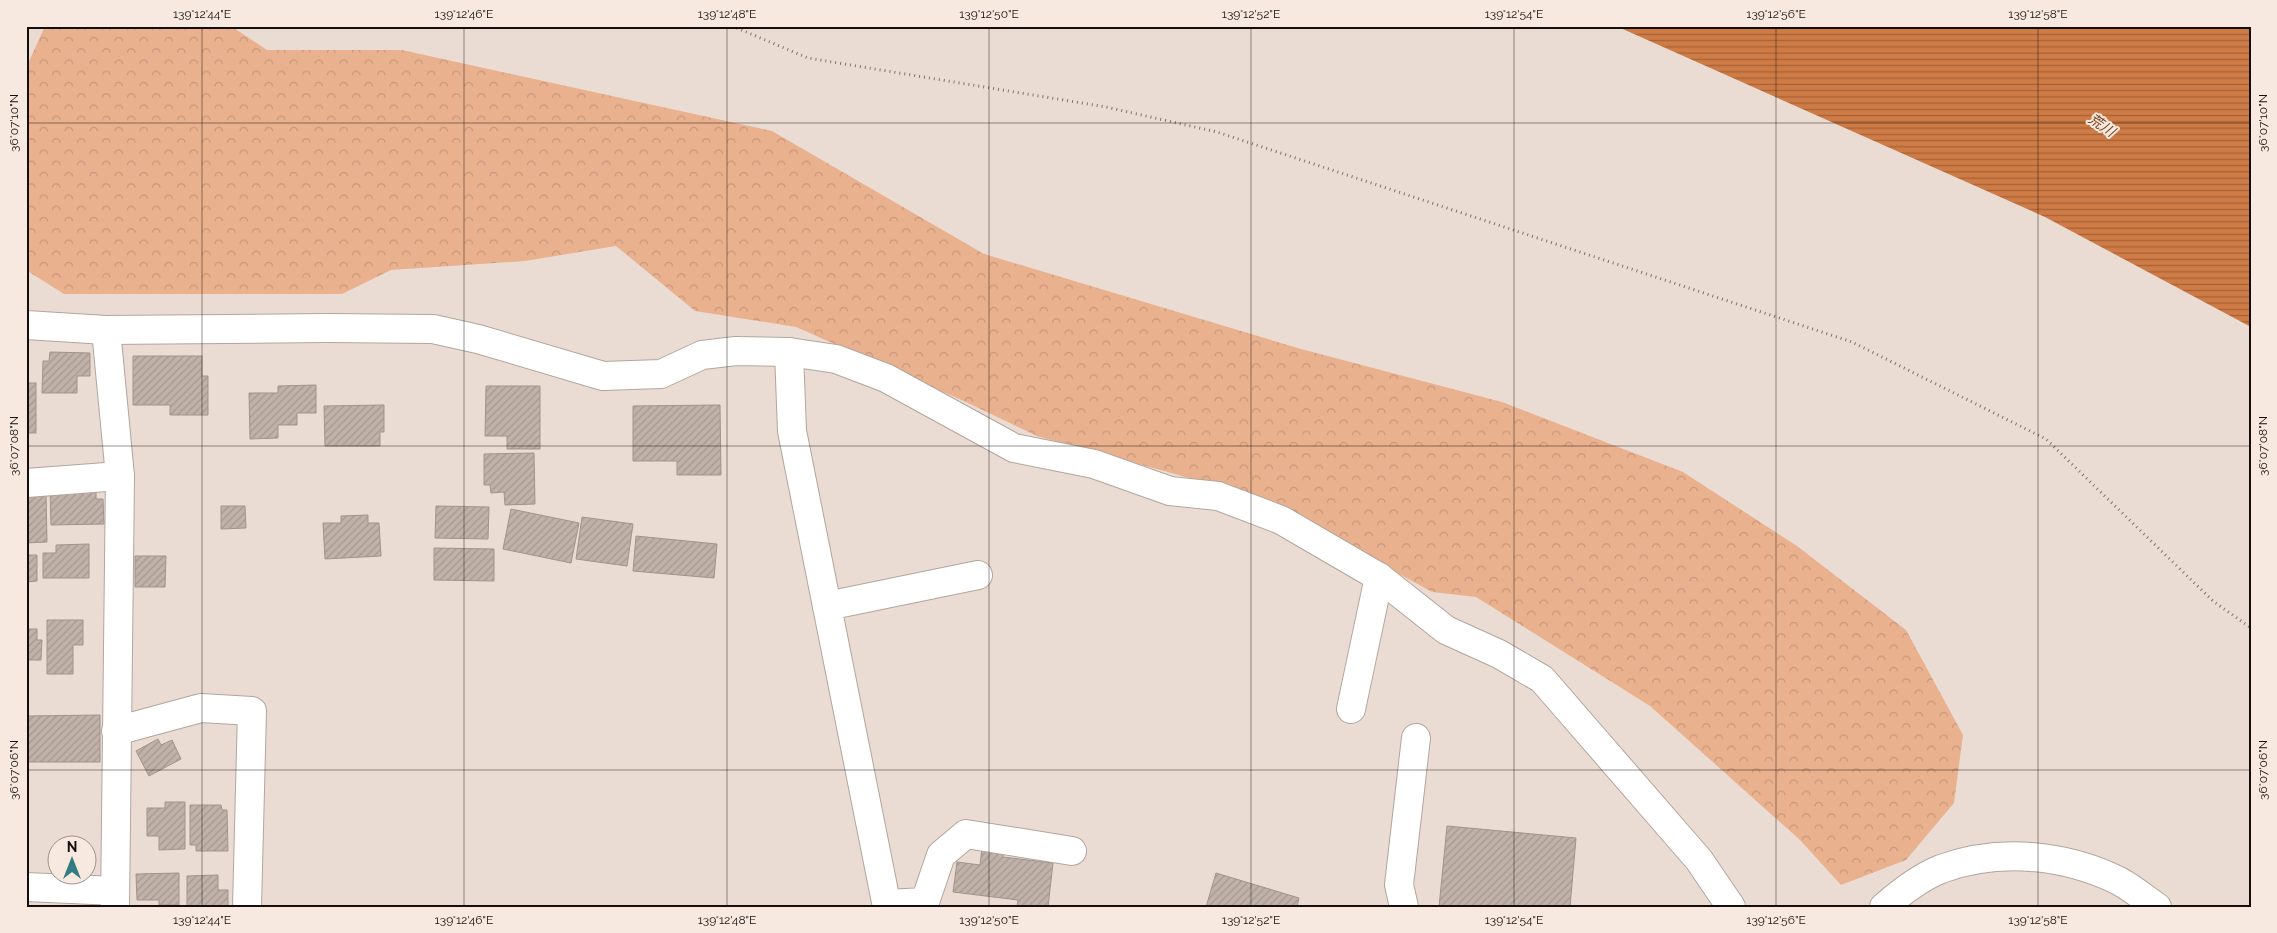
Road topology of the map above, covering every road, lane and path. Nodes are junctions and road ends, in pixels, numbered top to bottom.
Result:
1 (732, 26) edge
2 (26, 325) edge
3 (106, 330) junction
4 (789, 352) junction
5 (120, 476) junction
6 (26, 482) edge
7 (978, 575) dead end
8 (1379, 577) junction
9 (827, 606) junction
10 (2251, 628) edge
11 (1351, 709) dead end
12 (116, 731) junction
13 (1416, 738) dead end
14 (1072, 851) dead end
15 (26, 887) edge
16 (115, 899) edge
17 (927, 904) edge
18 (887, 905) edge
19 (247, 907) edge
20 (1404, 907) edge
21 (1732, 907) edge
22 (1884, 907) edge
23 (2157, 907) edge

1 - 10 path
2 - 3 street
3 - 4 street
3 - 5 street
4 - 8 street
4 - 9 street
5 - 6 street
5 - 12 street
7 - 9 street
8 - 11 street
8 - 21 street
9 - 18 street
12 - 16 street
12 - 19 street
13 - 20 street
14 - 17 street
15 - 16 street
17 - 18 street
22 - 23 street

